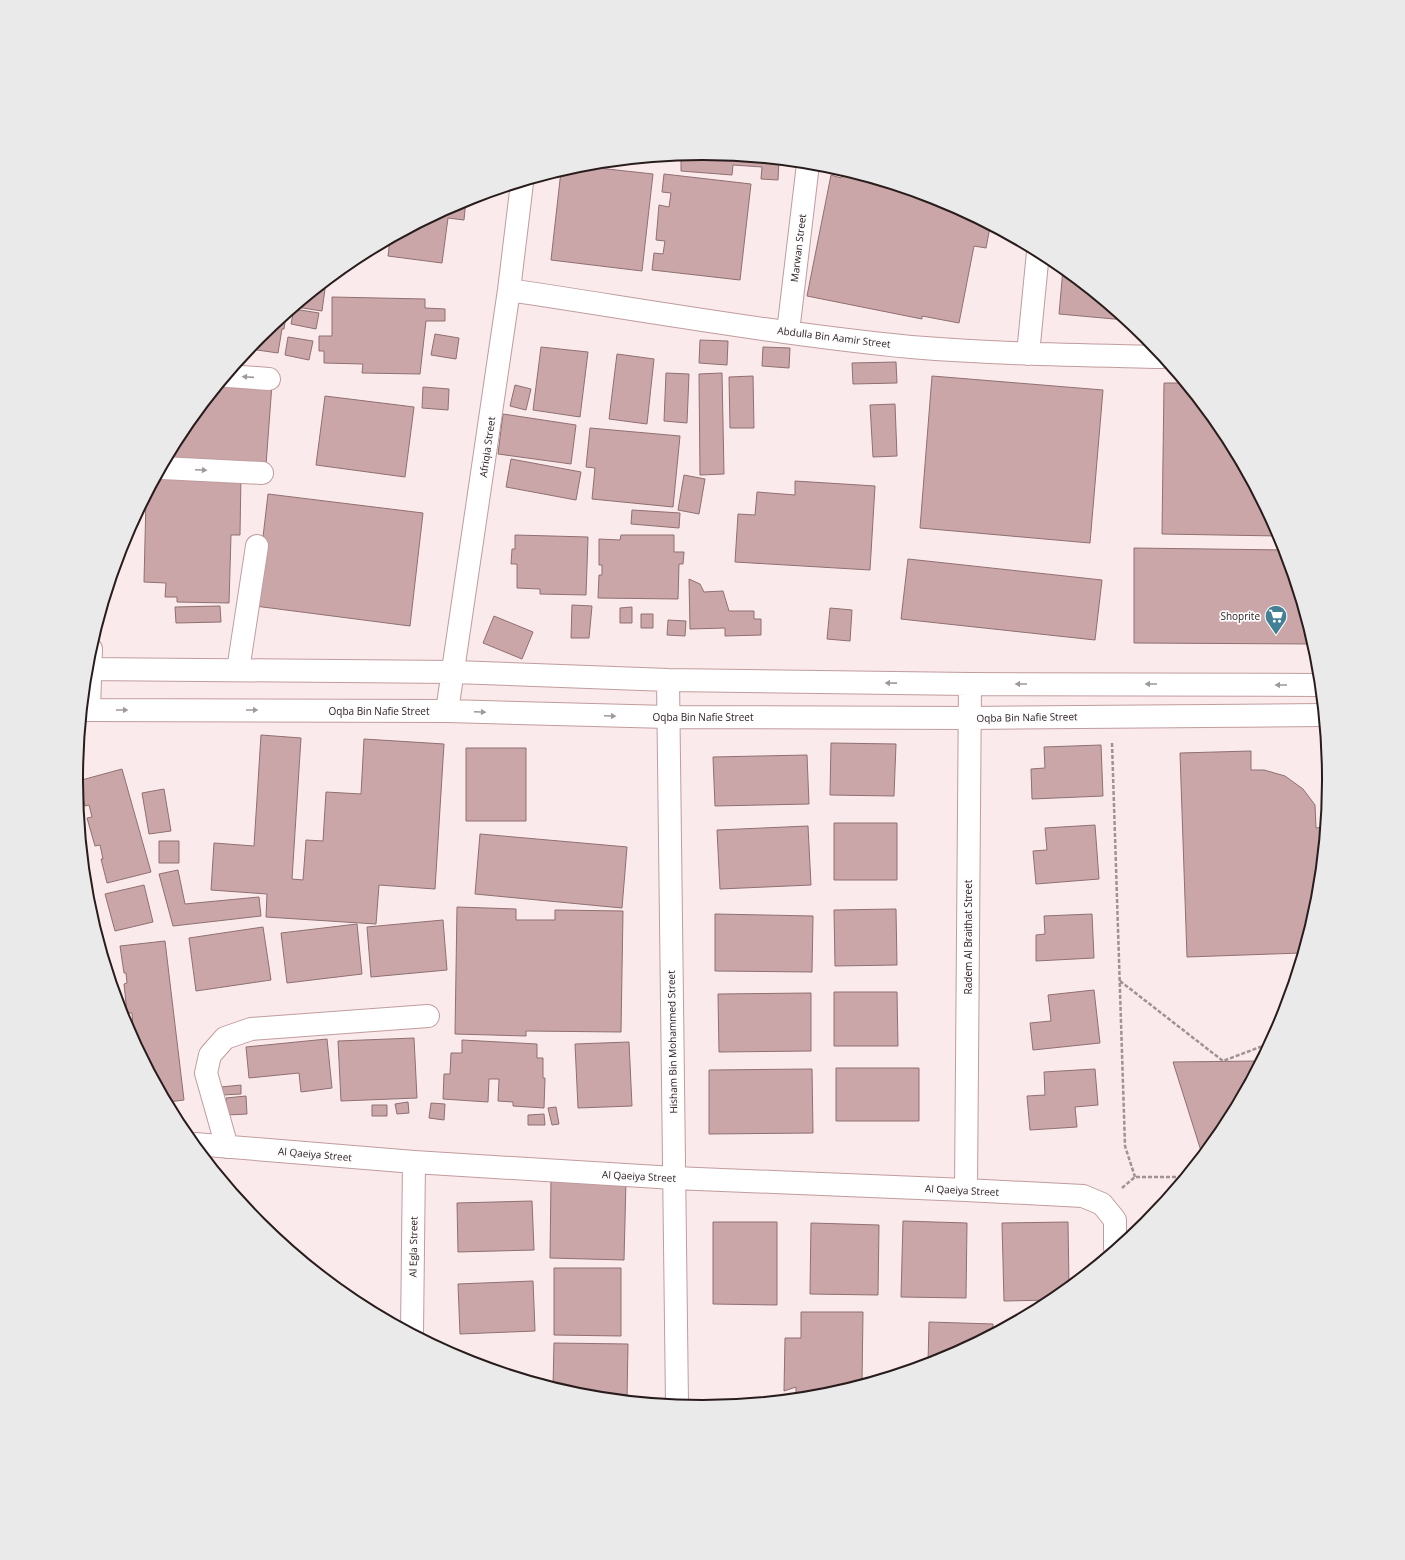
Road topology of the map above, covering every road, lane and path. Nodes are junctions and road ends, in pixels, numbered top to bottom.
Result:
1 (807, 170) edge
2 (521, 188) edge
3 (1037, 259) edge
4 (510, 290) junction
5 (788, 332) junction
6 (1028, 354) junction
7 (1154, 357) edge
8 (233, 376) edge
9 (268, 379) dead end
10 (167, 468) edge
11 (262, 473) dead end
12 (257, 546) dead end
13 (94, 662) edge
14 (238, 670) junction
15 (454, 672) junction
16 (668, 680) junction
17 (970, 684) junction
18 (1315, 685) edge
19 (86, 710) edge
20 (448, 711) junction
21 (1319, 715) edge
22 (1111, 716) junction
23 (668, 717) junction
24 (970, 718) junction
25 (1120, 982) junction
26 (428, 1016) dead end
27 (1261, 1046) edge
28 (202, 1145) edge
29 (227, 1147) junction
30 (414, 1162) junction
31 (1135, 1177) junction
32 (1177, 1177) edge
33 (674, 1178) junction
34 (966, 1190) junction
35 (1092, 1200) junction
36 (1115, 1242) edge
37 (412, 1327) edge
38 (677, 1399) edge

1 - 5 street, Marwan Street
2 - 4 street, Afriqia Street
3 - 6 street
4 - 5 street, Abdulla Bin Aamir Street
4 - 15 street, Afriqia Street
5 - 6 street, Abdulla Bin Aamir Street
6 - 7 street, Abdulla Bin Aamir Street
9 -> 8 street
10 -> 11 street
12 - 14 street
13 - 14 street
14 - 15 street
15 - 16 street
15 - 20 street, Afriqia Street
17 -> 16 street
16 - 23 street, Hisham Bin Mohammed Street
18 -> 17 street
17 - 24 street, Radem Al Braithat Street
19 -> 20 street, Oqba Bin Nafie Street
20 -> 23 street, Oqba Bin Nafie Street
21 - 22 street, Oqba Bin Nafie Street
22 - 24 street, Oqba Bin Nafie Street
22 - 25 path
23 - 24 street, Oqba Bin Nafie Street
23 - 33 street, Hisham Bin Mohammed Street
24 - 34 street, Radem Al Braithat Street
25 - 27 path
25 - 31 path
26 - 29 street
28 - 29 street, Al Qaeiya Street
29 - 30 street, Al Qaeiya Street
30 - 33 street, Al Qaeiya Street
30 - 37 street, Al Egla Street
31 - 32 path
31 - 35 path
33 - 34 street, Al Qaeiya Street
33 - 38 street, Hisham Bin Mohammed Street
34 - 35 street, Al Qaeiya Street
35 - 36 street

